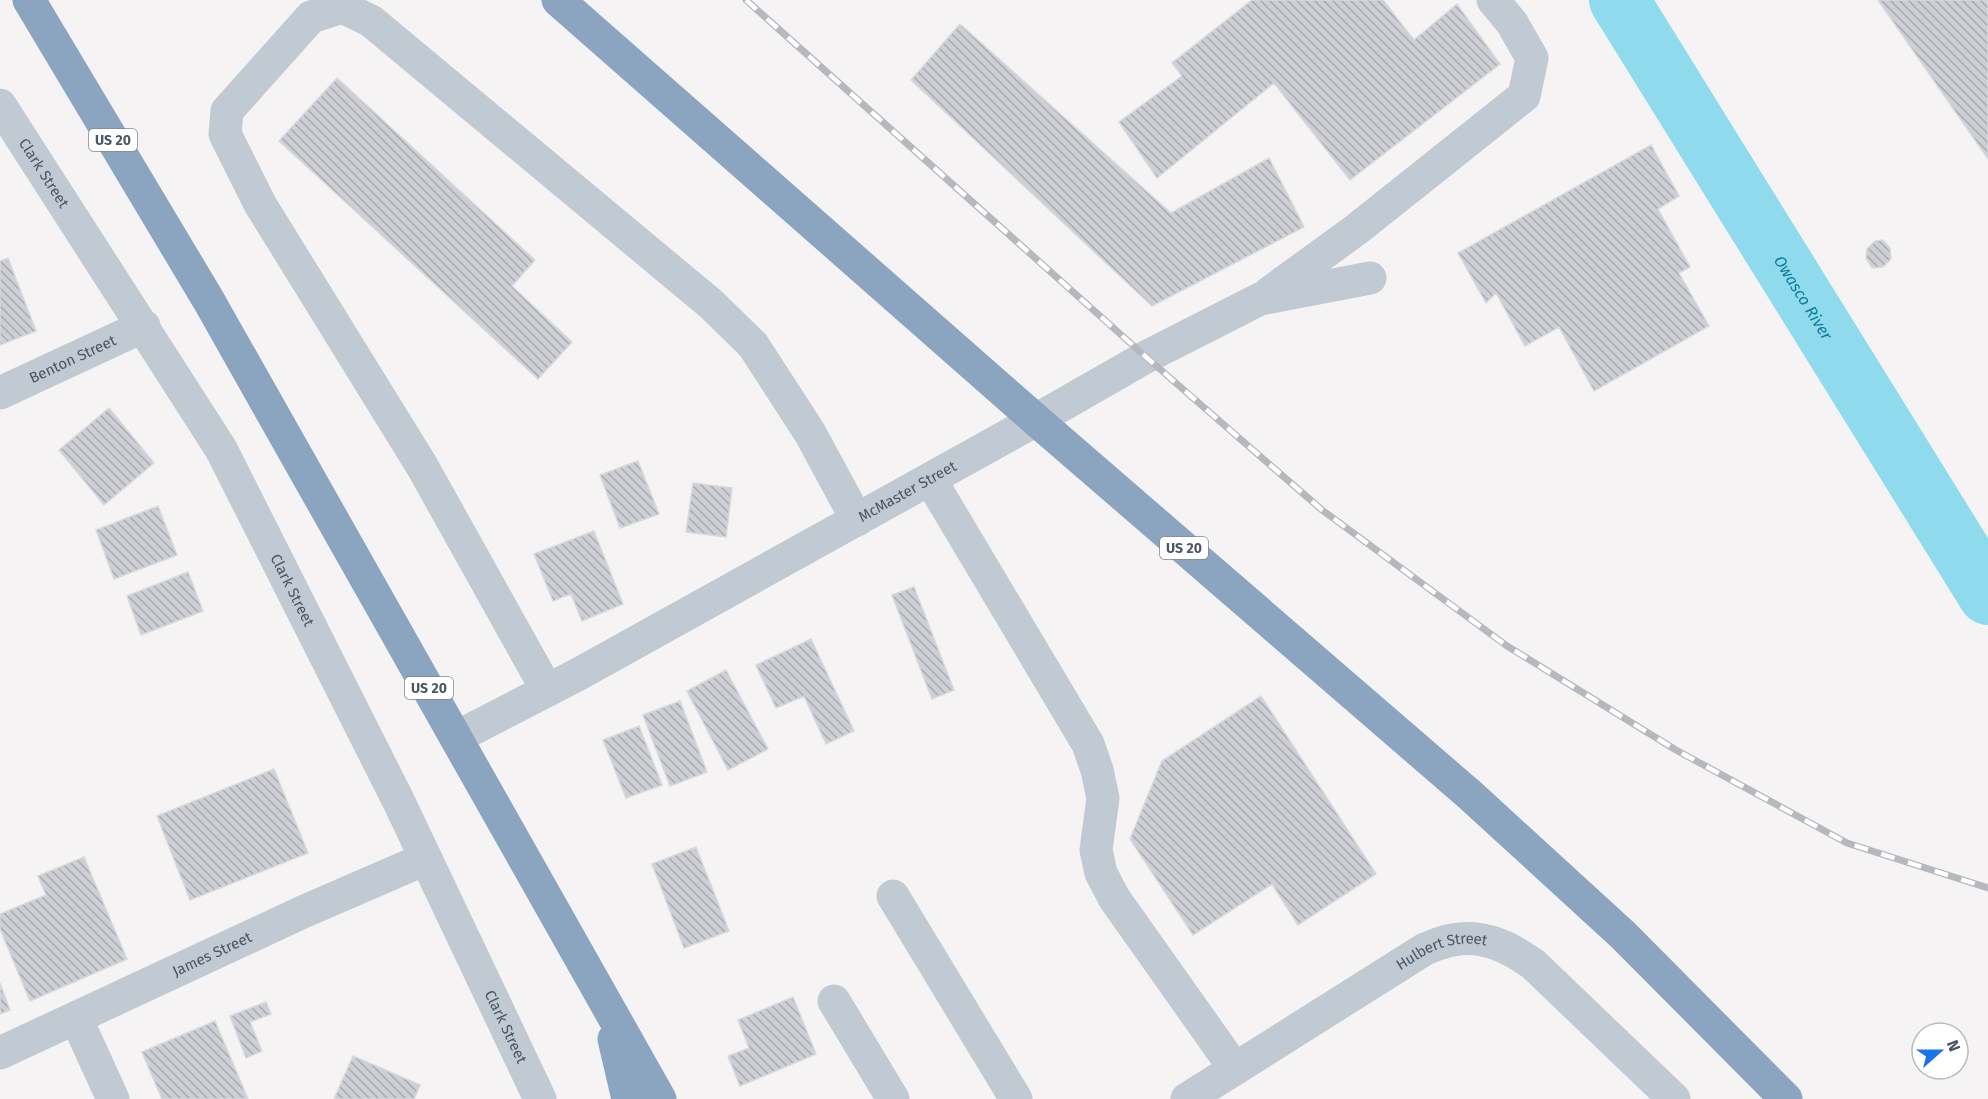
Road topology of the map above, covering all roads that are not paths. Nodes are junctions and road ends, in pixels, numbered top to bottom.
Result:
1 (29, 0) edge
2 (558, 0) edge
3 (1493, 0) edge
4 (0, 105) edge
5 (1370, 278) dead end
6 (1260, 299) junction
7 (144, 326) junction
8 (0, 393) edge
9 (1036, 420) junction
10 (930, 479) junction
11 (857, 519) junction
12 (547, 690) junction
13 (457, 737) junction
14 (425, 859) junction
15 (893, 896) dead end
16 (834, 1001) dead end
17 (607, 1008) junction
18 (76, 1018) junction
19 (0, 1053) edge
20 (1226, 1083) edge
21 (113, 1099) edge
22 (540, 1099) edge
23 (628, 1099) edge
24 (660, 1099) edge
25 (893, 1099) edge
26 (1016, 1099) edge
27 (1187, 1099) edge
28 (1674, 1099) edge
29 (1786, 1099) edge

1 - 13 highway, US 20
2 - 9 highway, US 20
3 - 6 street
4 - 7 street, Clark Street
5 - 6 street, McMaster Street
6 - 9 street, McMaster Street
7 - 8 street, Benton Street
7 - 14 street, Clark Street
9 - 10 street, McMaster Street
9 - 29 highway, US 20
10 - 11 street, McMaster Street
10 - 20 street
11 - 12 street, McMaster Street
11 - 12 street
12 - 13 street, McMaster Street
13 - 17 highway, US 20
14 - 18 street, James Street
14 - 22 street, Clark Street
15 - 26 street
16 - 25 street
17 - 23 highway
17 - 24 highway, US 20
18 - 19 street, James Street
18 - 21 street
20 - 27 street, Hulbert Street
20 - 28 street, Hulbert Street

